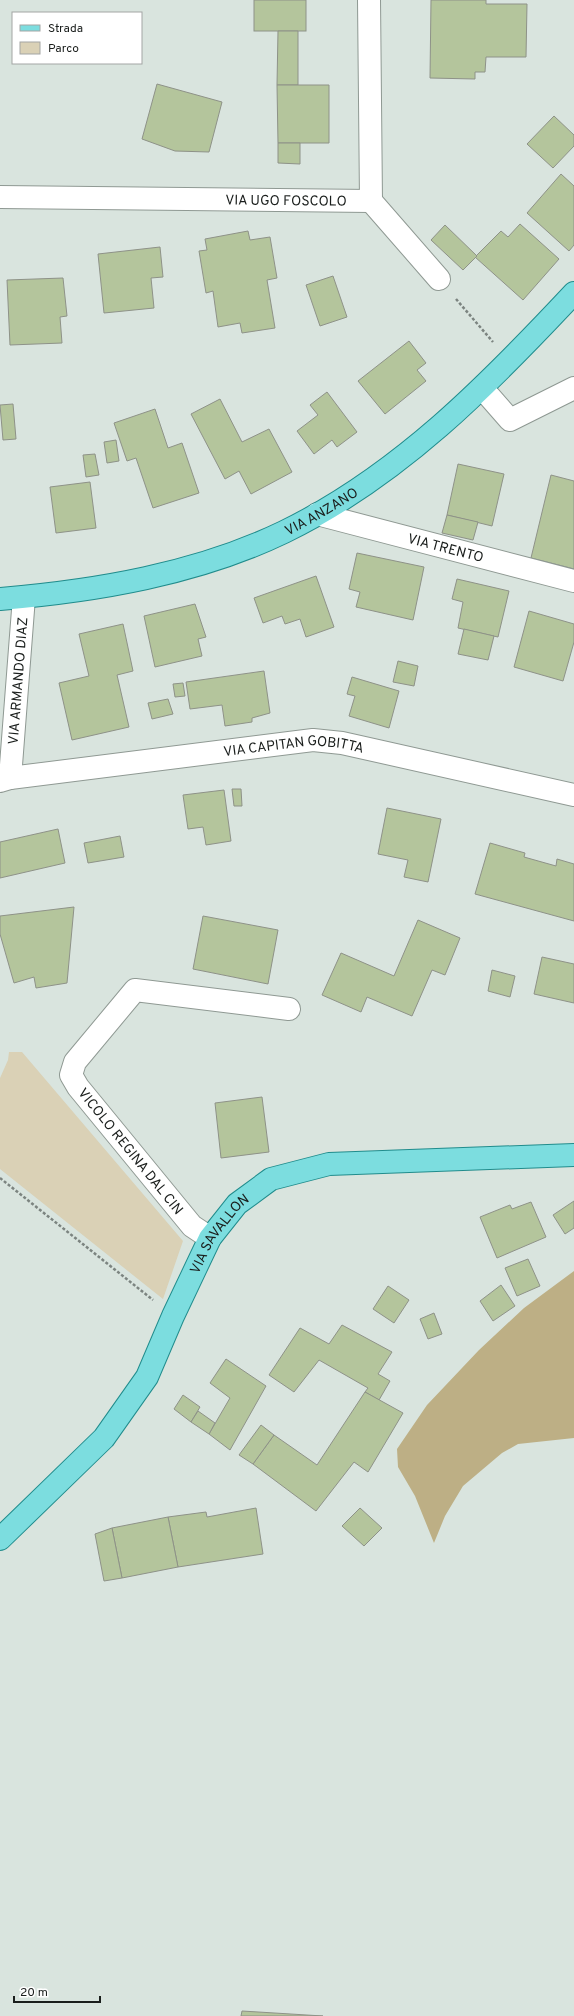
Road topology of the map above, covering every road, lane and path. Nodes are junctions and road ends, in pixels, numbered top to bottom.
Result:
1 (370, 0) edge
2 (0, 197) edge
3 (371, 201) junction
4 (439, 279) joint
5 (574, 294) edge
6 (496, 345) dead end
7 (482, 388) junction
8 (574, 388) edge
9 (317, 514) junction
10 (574, 581) edge
11 (24, 597) junction
12 (0, 599) edge
13 (5, 780) edge
14 (574, 795) edge
15 (289, 1009) dead end
16 (574, 1155) edge
17 (0, 1178) edge
18 (210, 1238) junction
19 (173, 1316) junction
20 (0, 1539) edge

1 - 3 street
2 - 3 street, VIA UGO FOSCOLO
3 - 4 street
4 - 6 path
5 - 7 main road, VIA ANZANO
7 - 8 street
7 - 9 main road, VIA ANZANO
9 - 10 street, VIA TRENTO
9 - 11 main road, VIA ANZANO
11 - 12 main road, VIA ANZANO
11 - 13 street, VIA ARMANDO DIAZ
13 - 14 street, VIA CAPITAN GOBITTA
15 - 18 street, VICOLO REGINA DAL CIN
16 - 18 main road, VIA SAVALLON
17 - 19 path
18 - 19 main road, VIA SAVALLON
19 - 20 main road, VIA SAVALLON

